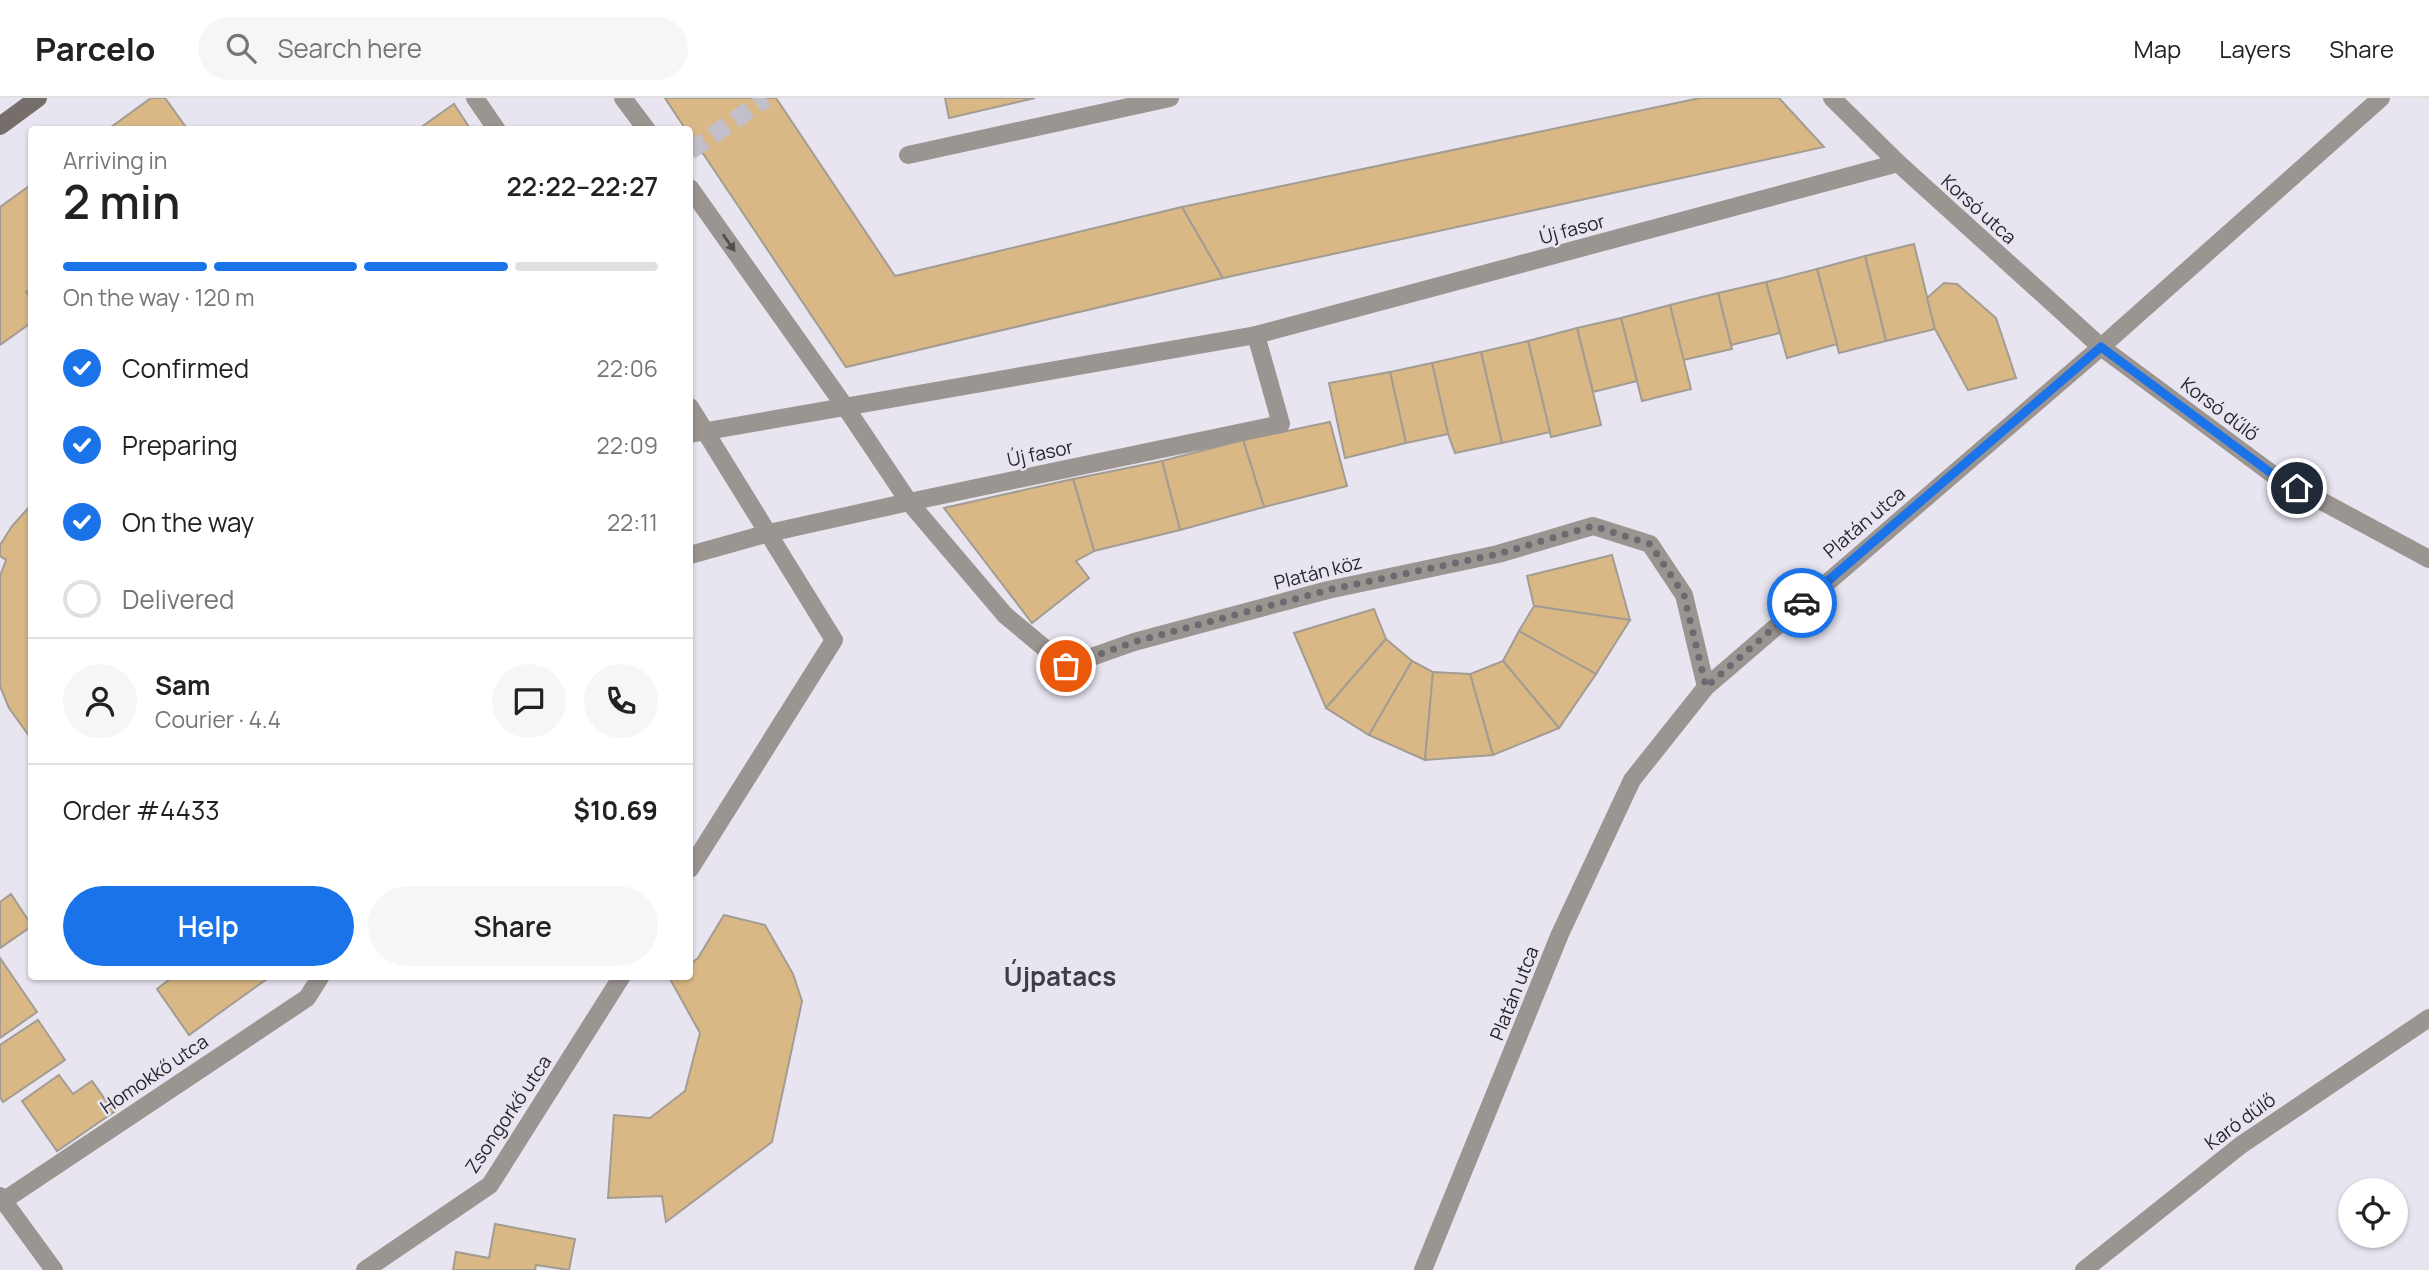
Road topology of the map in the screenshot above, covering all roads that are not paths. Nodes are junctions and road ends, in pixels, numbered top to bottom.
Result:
1 (38, 98) edge
2 (475, 98) edge
3 (624, 98) edge
4 (1170, 98) edge
5 (1832, 98) edge
6 (2381, 98) edge
7 (0, 126) edge
8 (494, 126) edge
9 (644, 126) edge
10 (908, 155) dead end
11 (1898, 163) junction
12 (693, 192) edge
13 (1256, 335) junction
14 (2101, 347) junction
15 (846, 408) junction
16 (698, 433) edge
17 (909, 502) junction
18 (769, 533) junction
19 (693, 554) edge
20 (2429, 559) edge
21 (1706, 687) junction
22 (693, 864) edge
23 (318, 980) edge
24 (619, 980) edge
25 (2429, 1018) edge
26 (2, 1198) edge
27 (54, 1270) edge
28 (365, 1270) edge
29 (1423, 1270) edge
30 (2084, 1270) edge

1 - 7 street
2 - 8 street
3 - 9 street
4 - 10 street
5 - 11 street, Korsó utca
6 - 14 street, Platán utca
11 - 13 street, Új fasor
11 - 14 street, Korsó utca
12 -> 15 street
13 - 15 street, Új fasor
13 - 17 street, Új fasor
14 - 20 street, Korsó dűlő
14 - 21 street, Platán utca
15 - 16 street, Új fasor
15 - 17 street
16 - 18 street
17 - 18 street
17 - 21 street, Platán köz
18 - 19 street
18 - 22 street
21 - 29 street, Platán utca
23 - 26 street, Homokkő utca
24 - 28 street, Zsongorkő utca
25 - 30 street, Karó dűlő
26 - 27 street

